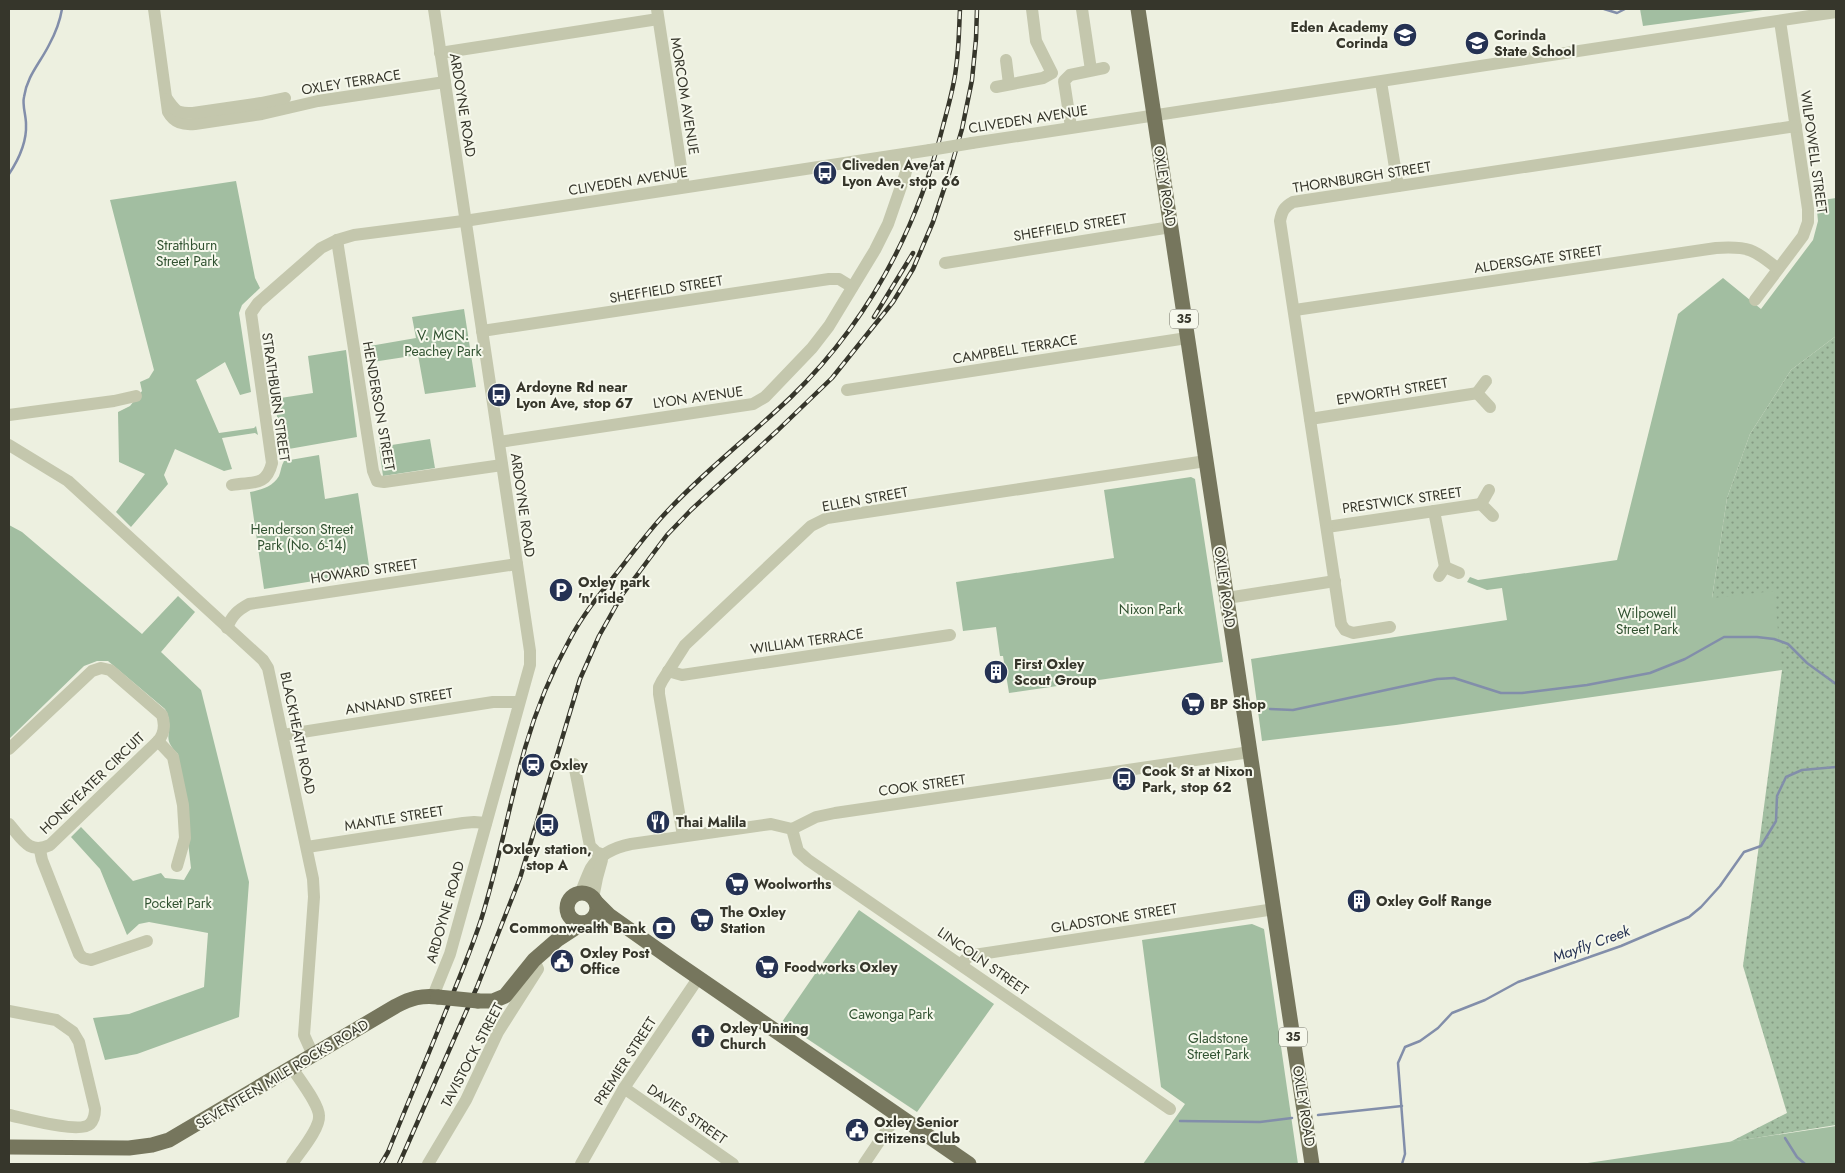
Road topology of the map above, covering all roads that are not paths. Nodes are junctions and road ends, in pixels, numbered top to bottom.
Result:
1 (154, 9) edge
2 (434, 9) edge
3 (1032, 9) edge
4 (1082, 9) edge
5 (1138, 9) edge
6 (1836, 12) edge
7 (658, 14) edge
8 (1780, 21) junction
9 (440, 52) junction
10 (1006, 60) dead end
11 (1052, 73) junction
12 (1064, 81) junction
13 (445, 82) junction
14 (1381, 82) junction
15 (1009, 84) junction
16 (996, 87) dead end
17 (285, 98) dead end
18 (262, 109) junction
19 (1154, 115) junction
20 (1796, 126) junction
21 (1071, 128) junction
22 (905, 154) junction
23 (1398, 186) junction
24 (684, 187) junction
25 (466, 220) junction
26 (1171, 227) junction
27 (337, 240) junction
28 (944, 263) dead end
29 (1778, 269) junction
30 (852, 287) junction
31 (1754, 300) dead end
32 (1295, 310) junction
33 (251, 313) joint
34 (482, 331) junction
35 (1187, 338) junction
36 (1486, 381) dead end
37 (846, 390) dead end
38 (1478, 393) junction
39 (136, 396) dead end
40 (1490, 407) dead end
41 (9, 415) edge
42 (1310, 419) junction
43 (499, 442) junction
44 (9, 445) edge
45 (1206, 462) junction
46 (502, 465) junction
47 (232, 485) dead end
48 (1489, 490) dead end
49 (1481, 504) junction
50 (1434, 511) junction
51 (1493, 516) dead end
52 (1327, 527) junction
53 (516, 564) junction
54 (1459, 573) dead end
55 (1335, 581) junction
56 (1227, 598) junction
57 (1390, 627) dead end
58 (227, 628) junction
59 (950, 635) dead end
60 (668, 671) junction
61 (519, 702) junction
62 (283, 735) junction
63 (158, 741) junction
64 (9, 748) edge
65 (1250, 752) junction
66 (574, 764) dead end
67 (486, 823) junction
68 (9, 824) edge
69 (792, 829) junction
70 (683, 836) junction
71 (307, 847) junction
72 (40, 850) junction
73 (604, 855) junction
74 (177, 866) dead end
75 (590, 898) junction
76 (1274, 909) junction
77 (568, 912) junction
78 (585, 923) junction
79 (643, 939) junction
80 (148, 941) dead end
81 (534, 960) junction
82 (961, 964) junction
83 (699, 977) junction
84 (436, 996) junction
85 (9, 1011) edge
86 (313, 1055) junction
87 (292, 1068) junction
88 (624, 1088) junction
89 (1170, 1109) dead end
90 (898, 1114) junction
91 (9, 1115) edge
92 (9, 1147) edge
93 (292, 1164) edge
94 (428, 1164) edge
95 (581, 1164) edge
96 (734, 1164) edge
97 (864, 1164) edge
98 (969, 1164) edge
99 (1312, 1164) edge

1 - 18 street, OXLEY TERRACE
2 - 9 street, ARDOYNE ROAD
3 - 11 street
4 - 12 street
5 - 19 main road, OXLEY ROAD / 35
6 - 8 street, CLIVEDEN AVENUE
7 - 9 street
7 - 24 street, MORCOM AVENUE
8 - 14 street, CLIVEDEN AVENUE
8 - 20 street, WILPOWELL STREET
9 - 13 street, ARDOYNE ROAD
10 - 15 street
11 - 12 street
11 - 15 street
12 - 21 street
13 - 18 street, OXLEY TERRACE
13 - 25 street, ARDOYNE ROAD
14 - 19 street, CLIVEDEN AVENUE
14 - 23 street
15 - 16 street
17 - 18 street, OXLEY TERRACE
19 - 21 street, CLIVEDEN AVENUE
19 - 26 main road, OXLEY ROAD / 35
20 - 23 street, THORNBURGH STREET
20 - 29 street, WILPOWELL STREET
21 - 22 street, CLIVEDEN AVENUE, bridge
22 - 24 street, CLIVEDEN AVENUE
22 - 30 street, LYON AVENUE
23 - 32 street, THORNBURGH STREET
24 - 25 street, CLIVEDEN AVENUE
25 - 27 street, CLIVEDEN AVENUE
25 - 34 street, ARDOYNE ROAD
26 - 28 street, SHEFFIELD STREET
26 - 35 main road, OXLEY ROAD / 35
27 - 33 street, CLIVEDEN AVENUE
27 - 46 street, HENDERSON STREET
29 - 31 street, WILPOWELL STREET
29 - 32 street, ALDERSGATE STREET
30 - 34 street, SHEFFIELD STREET
30 - 43 street, LYON AVENUE
32 - 42 street, THORNBURGH STREET
33 - 47 street, STRATHBURN STREET
34 - 43 street, ARDOYNE ROAD
35 - 37 street, CAMPBELL TERRACE
35 - 45 main road, OXLEY ROAD / 35
36 - 38 street
38 - 40 street
38 - 42 street, EPWORTH STREET
39 - 41 street
42 - 52 street, THORNBURGH STREET
43 - 46 street, ARDOYNE ROAD
44 - 58 street, BLACKHEATH ROAD
45 - 56 main road, OXLEY ROAD / 35
45 - 60 street, ELLEN STREET
46 - 53 street, ARDOYNE ROAD
48 - 49 street, PRESTWICK STREET
49 - 50 street, PRESTWICK STREET
49 - 51 street, PRESTWICK STREET
50 - 52 street, PRESTWICK STREET
50 - 54 street
52 - 55 street, THORNBURGH STREET
53 - 58 street, HOWARD STREET
53 - 61 street, ARDOYNE ROAD
55 - 56 street
55 - 57 street, THORNBURGH STREET
56 - 65 main road, OXLEY ROAD / 35
58 - 62 street, BLACKHEATH ROAD
59 - 60 street, WILLIAM TERRACE
60 - 70 street, ELLEN STREET
61 - 62 street, ANNAND STREET
61 - 67 street, ARDOYNE ROAD
62 - 71 street, BLACKHEATH ROAD
63 - 64 street, HONEYEATER CIRCUIT
63 - 72 street, HONEYEATER CIRCUIT
63 - 74 street
65 - 69 street, COOK STREET
65 - 76 main road, OXLEY ROAD / 35
66 - 73 street
67 - 71 street, MANTLE STREET
67 - 84 street, ARDOYNE ROAD
68 - 72 street, HONEYEATER CIRCUIT
69 - 70 street
69 - 82 street, LINCOLN STREET
70 - 73 street
71 - 86 street, BLACKHEATH ROAD
72 - 80 street
73 - 75 street
75 - 77 main road
75 - 78 main road
75 - 79 main road
76 - 82 street, GLADSTONE STREET
76 - 99 main road, OXLEY ROAD / 35
77 - 78 main road
77 - 81 main road, SEVENTEEN MILE ROCKS ROAD
78 - 79 main road
78 - 81 main road, SEVENTEEN MILE ROCKS ROAD
79 - 83 main road
81 - 84 main road, SEVENTEEN MILE ROCKS ROAD, bridge
81 - 94 street, TAVISTOCK STREET
82 - 89 street, LINCOLN STREET
83 - 88 street, PREMIER STREET
83 - 90 main road
84 - 86 main road, SEVENTEEN MILE ROCKS ROAD
85 - 91 street
86 - 87 main road, SEVENTEEN MILE ROCKS ROAD
87 - 92 main road, SEVENTEEN MILE ROCKS ROAD
87 - 93 street
88 - 95 street, PREMIER STREET
88 - 96 street, DAVIES STREET
90 - 97 street
90 - 98 main road

